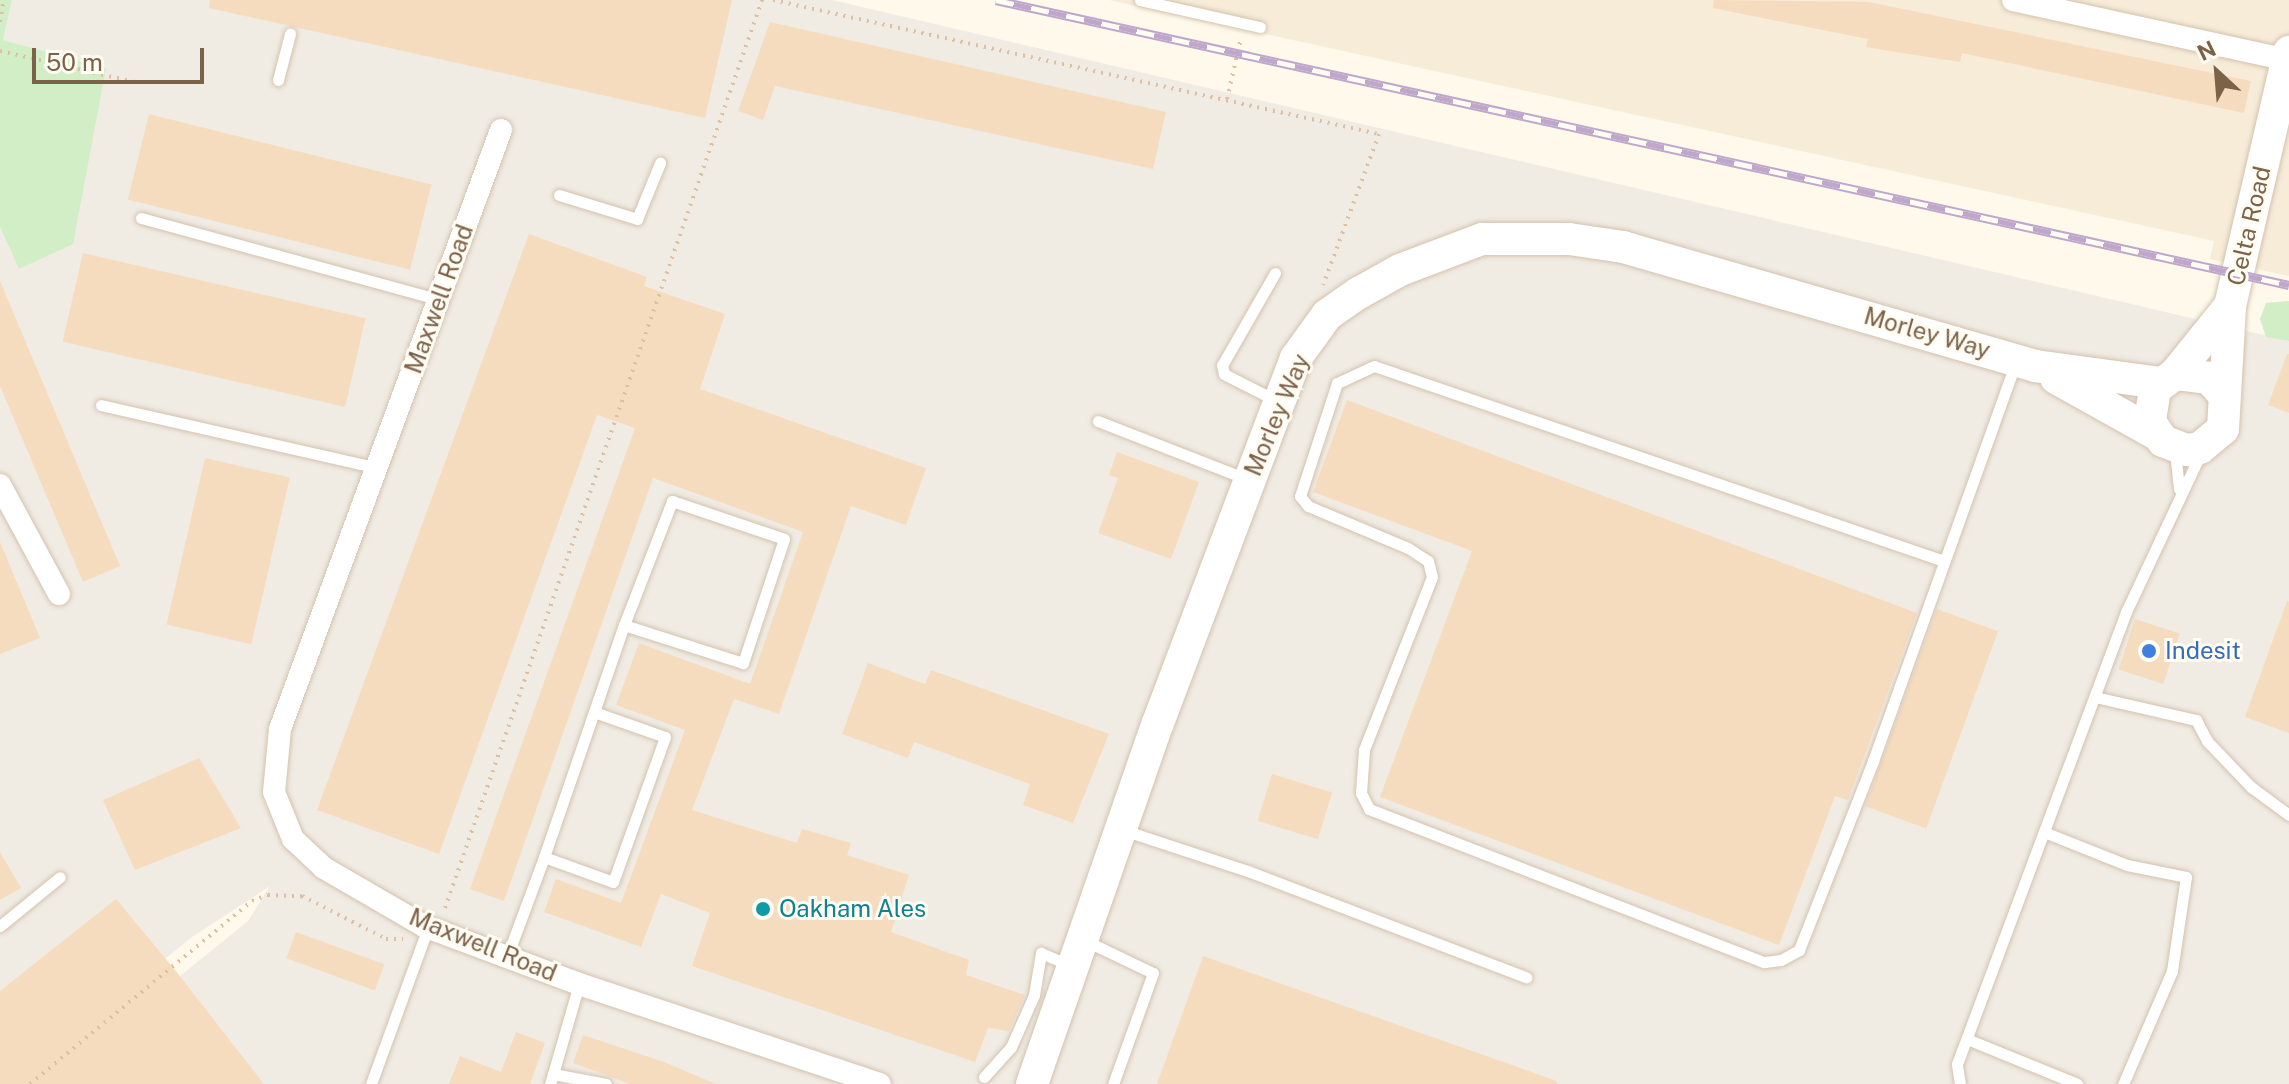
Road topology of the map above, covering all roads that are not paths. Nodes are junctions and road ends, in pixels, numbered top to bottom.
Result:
1 (1140, 0) edge
2 (2013, 0) edge
3 (1255, 26) road end
4 (290, 34) dead end
5 (2288, 57) edge
6 (278, 80) dead end
7 (501, 130) dead end
8 (660, 163) dead end
9 (559, 195) dead end
10 (141, 218) dead end
11 (1275, 273) dead end
12 (438, 299) junction
13 (2230, 306) junction
14 (2026, 363) junction
15 (2168, 378) junction
16 (2224, 395) junction
17 (1279, 402) junction
18 (101, 405) dead end
19 (1098, 421) dead end
20 (2165, 441) junction
21 (2207, 444) junction
22 (379, 468) junction
23 (1250, 480) junction
24 (0, 485) edge
25 (2179, 490) junction
26 (1944, 561) junction
27 (59, 594) dead end
28 (624, 625) junction
29 (2095, 697) junction
30 (594, 712) junction
31 (2289, 815) edge
32 (1122, 829) junction
33 (2044, 832) junction
34 (544, 857) junction
35 (60, 877) dead end
36 (0, 926) edge
37 (421, 931) junction
38 (1078, 953) junction
39 (508, 954) junction
40 (1526, 977) dead end
41 (579, 984) junction
42 (1967, 1039) junction
43 (984, 1077) dead end
44 (551, 1079) edge
45 (373, 1084) edge
46 (606, 1084) edge
47 (880, 1084) edge
48 (1032, 1084) edge
49 (1113, 1084) edge
50 (1960, 1084) edge
51 (2077, 1084) edge
52 (2123, 1084) edge

1 - 3 lane
2 - 5 street
4 - 6 lane
5 - 13 street, Celta Road
7 - 12 street, Maxwell Road
8 - 9 lane
10 - 12 lane
11 - 17 lane
12 - 22 street, Maxwell Road
13 - 15 street, Celta Road
13 - 16 street, Celta Road
14 - 15 street, Morley Way
14 - 17 street, Morley Way
14 - 20 street, Morley Way
14 - 26 lane
15 - 16 street
15 - 20 street
16 - 21 street
17 - 23 street, Morley Way
18 - 22 lane
19 - 23 lane
20 - 21 street
20 - 25 lane
21 - 25 lane
22 - 37 street, Maxwell Road
23 - 32 street, Morley Way
24 - 27 street
25 - 29 lane
26 - 26 lane
28 - 28 lane
28 - 30 lane
29 - 31 lane
29 - 33 lane
30 - 34 lane
30 - 34 lane
32 - 38 street, Morley Way
32 - 40 lane
33 - 42 lane
33 - 52 lane
34 - 39 lane
35 - 36 lane
37 - 39 street, Maxwell Road
37 - 45 lane
38 - 43 lane
38 - 48 street, Morley Way
38 - 49 lane
39 - 41 street, Maxwell Road
41 - 44 lane
41 - 47 street, Maxwell Road
42 - 50 lane
42 - 51 lane
44 - 46 lane

